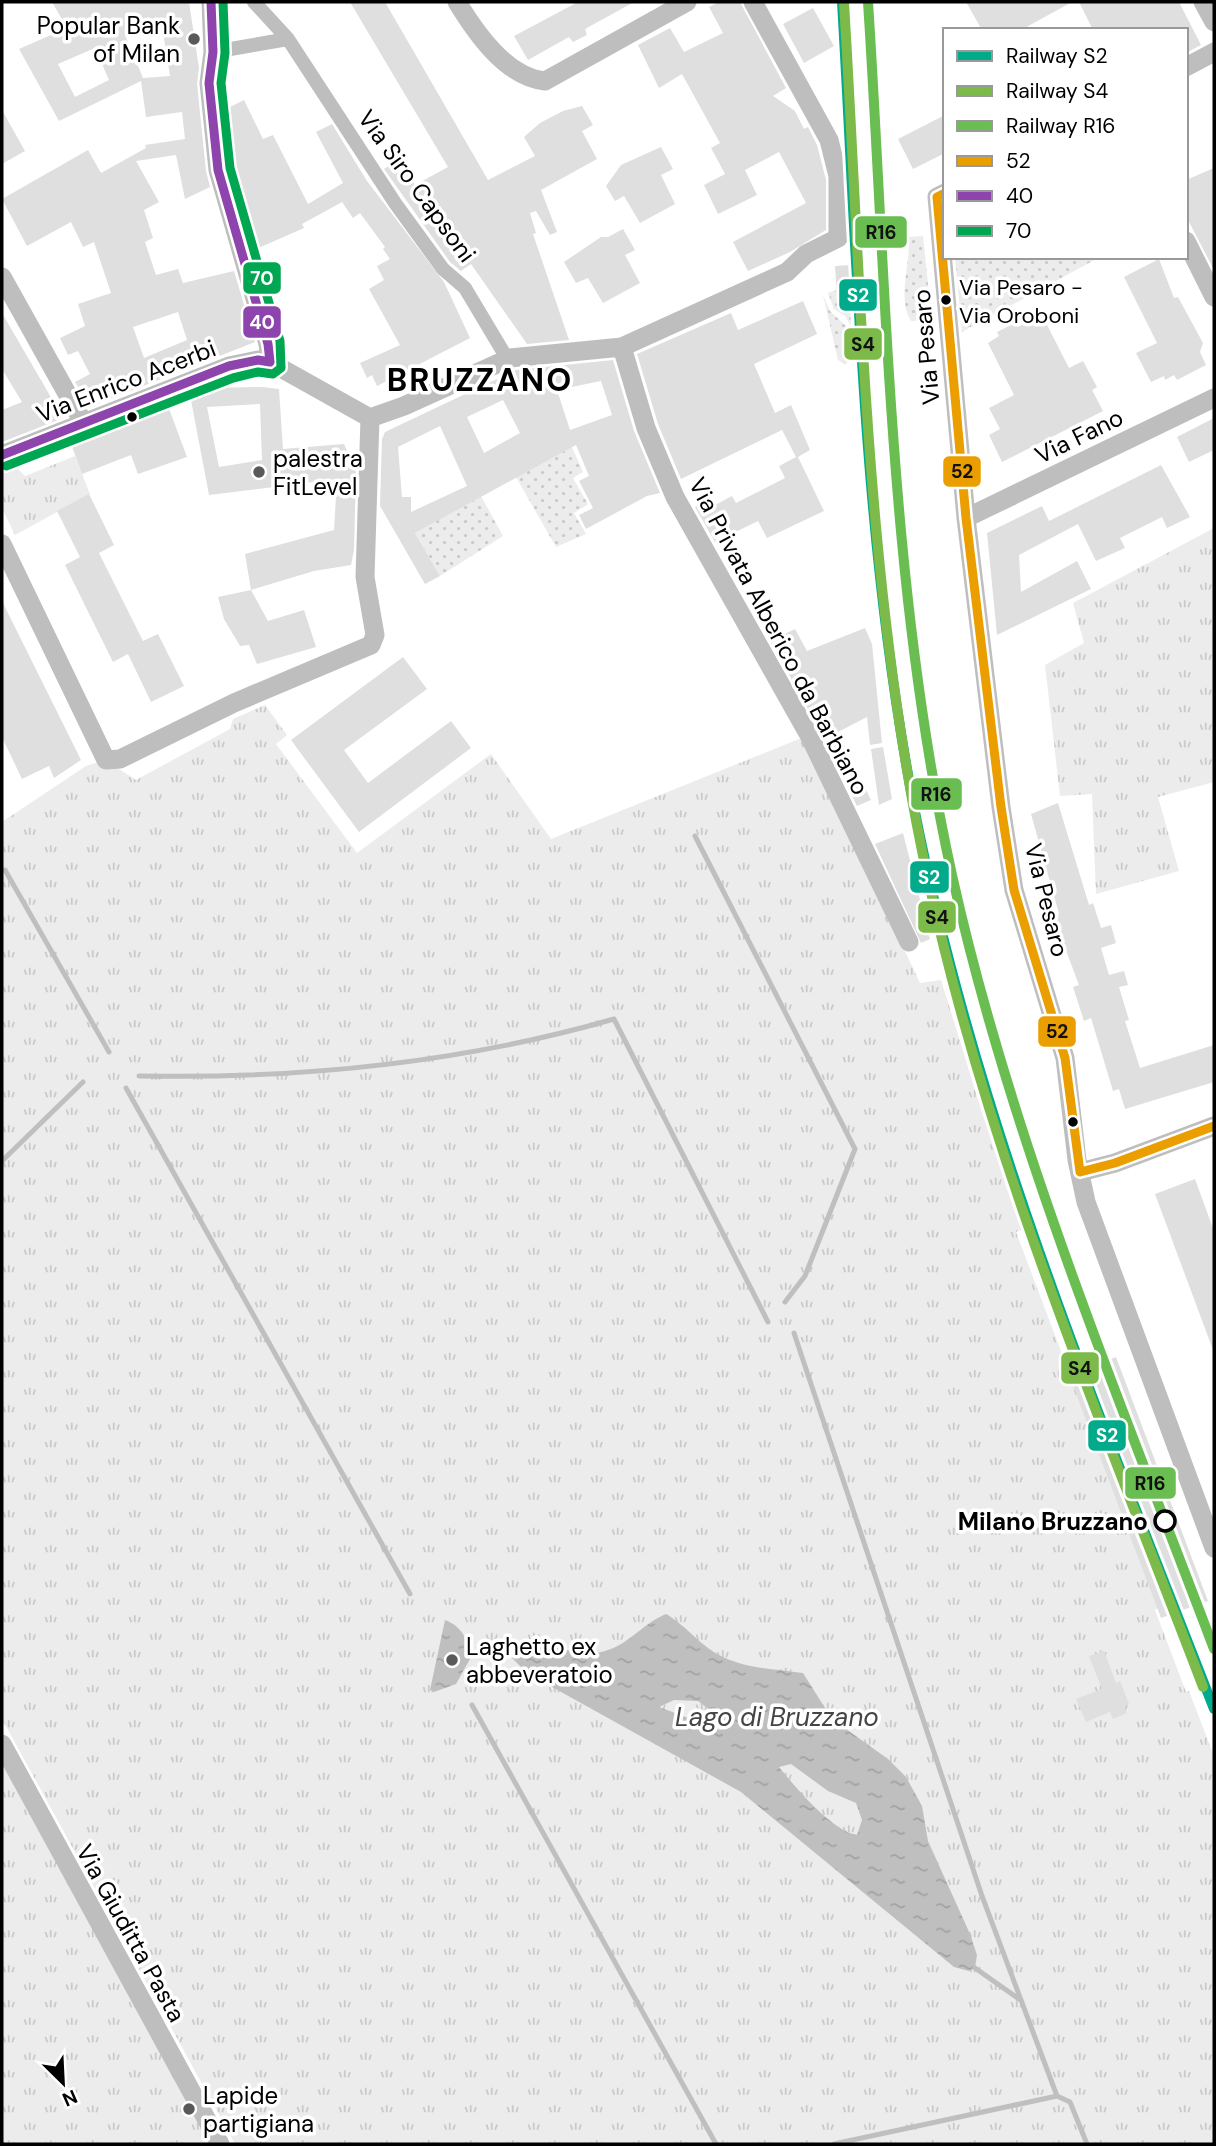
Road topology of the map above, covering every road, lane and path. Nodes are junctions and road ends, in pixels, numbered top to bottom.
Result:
1 (211, 2) edge
2 (254, 2) edge
3 (457, 2) edge
4 (687, 2) edge
5 (753, 2) edge
6 (1203, 2) edge
7 (1214, 22) edge
8 (288, 39) junction
9 (213, 52) junction
10 (1214, 52) edge
11 (1188, 66) edge
12 (941, 195) edge
13 (943, 221) edge
14 (1188, 245) edge
15 (946, 259) edge
16 (2, 277) edge
17 (1214, 297) edge
18 (622, 347) junction
19 (510, 358) junction
20 (270, 362) junction
21 (1214, 398) edge
22 (370, 418) junction
23 (83, 422) junction
24 (2, 456) edge
25 (966, 518) junction
26 (2, 544) edge
27 (909, 942) dead end
28 (1214, 1126) edge
29 (1080, 1172) junction
30 (1214, 1548) edge
31 (2, 1744) edge
32 (220, 2144) edge

1 - 9 street
2 - 8 street, Via Siro Capsoni
3 - 4 street
5 - 18 street
6 - 7 street
8 - 9 street
8 - 19 street, Via Siro Capsoni
9 - 20 street
10 - 11 street
12 - 13 street, Via Pesaro
14 - 17 street
15 - 25 street, Via Pesaro
16 - 23 street
18 - 19 street
18 - 27 street, Via Privata Alberico da Barbiano
19 - 22 street
20 - 22 street
20 - 23 street, Via Enrico Acerbi
21 - 25 street, Via Fano
22 - 26 street
23 - 24 street, Via Enrico Acerbi
25 - 29 street, Via Pesaro
28 - 29 street
29 - 30 street, Via Pesaro
31 - 32 street, Via Giuditta Pasta

